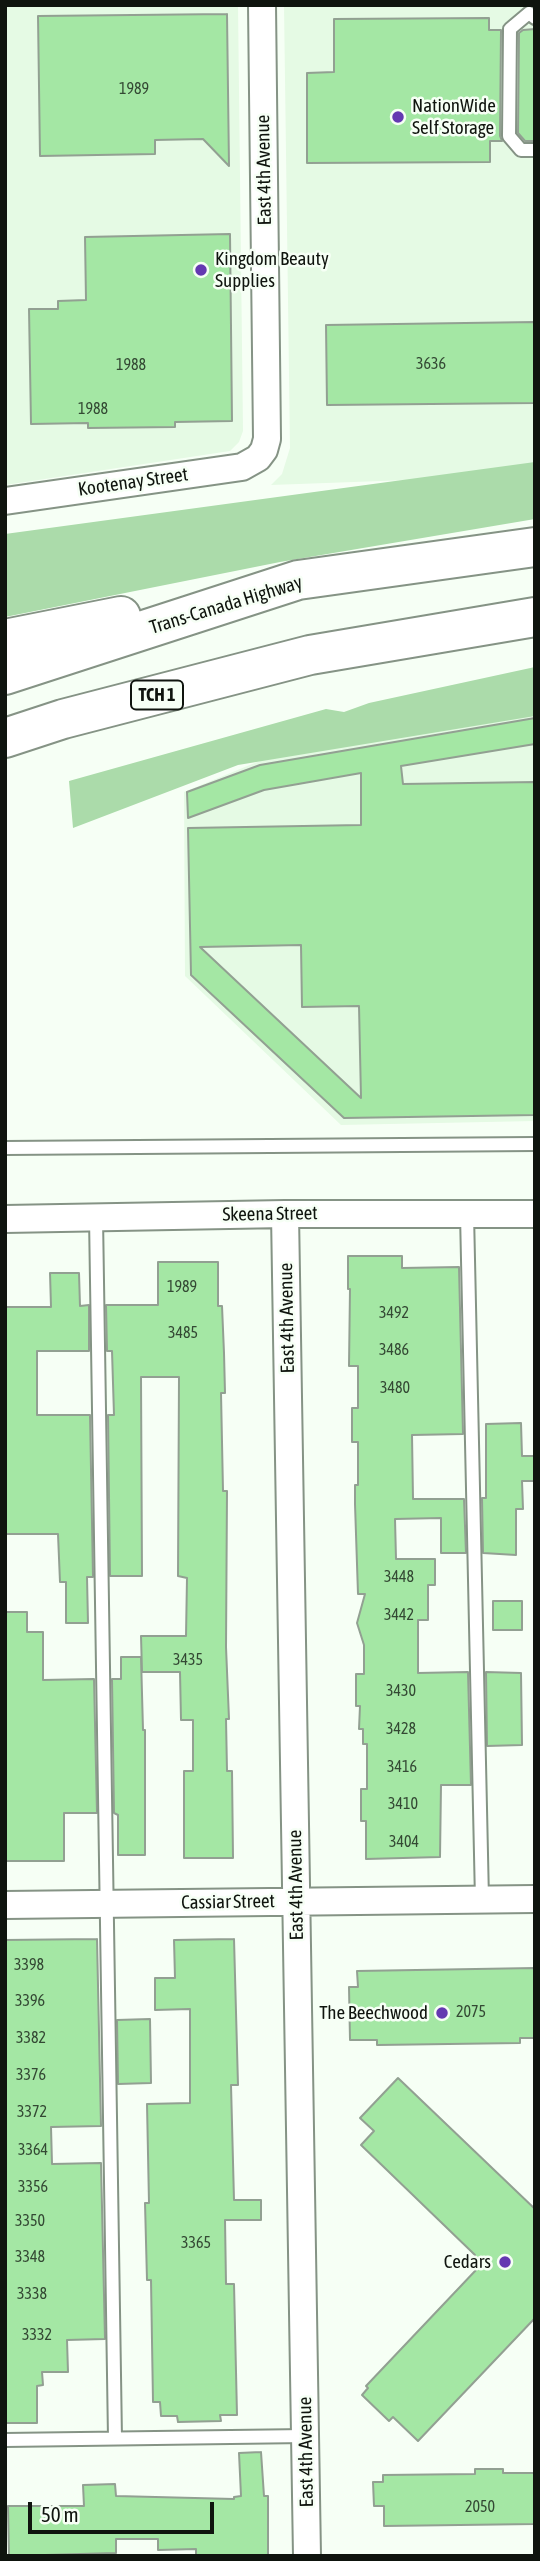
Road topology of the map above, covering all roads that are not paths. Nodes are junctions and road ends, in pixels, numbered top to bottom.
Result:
1 (262, 5) edge
2 (531, 12) edge
3 (535, 150) edge
4 (258, 458) joint
5 (5, 501) edge
6 (535, 547) edge
7 (298, 580) junction
8 (535, 617) edge
9 (5, 639) edge
10 (310, 655) junction
11 (5, 675) edge
12 (5, 738) edge
13 (5, 766) edge
14 (535, 1144) edge
15 (5, 1148) edge
16 (285, 1214) junction
17 (467, 1214) junction
18 (535, 1214) edge
19 (96, 1217) junction
20 (5, 1219) edge
21 (535, 1899) edge
22 (482, 1900) junction
23 (296, 1901) junction
24 (107, 1904) junction
25 (5, 1905) edge
26 (306, 2436) junction
27 (115, 2438) junction
28 (5, 2440) edge
29 (307, 2556) edge

1 - 4 street, East 4th Avenue
2 - 3 lane
4 - 5 street, Kootenay Street
6 - 7 highway, Trans-Canada Highway
7 - 9 highway
7 - 11 highway, Trans-Canada Highway
8 - 10 highway, TCH 1
10 - 12 highway, TCH 1
10 - 13 highway
14 - 15 lane
16 - 17 street, Skeena Street
16 - 19 street, Skeena Street
16 - 23 street, East 4th Avenue
17 - 18 street, Skeena Street
17 - 22 lane
19 - 20 street, Skeena Street
19 - 24 lane
21 - 22 street, Cassiar Street
22 - 23 street, Cassiar Street
23 - 24 street, Cassiar Street
23 - 26 street, East 4th Avenue
24 - 25 street, Cassiar Street
24 - 27 lane
26 - 27 lane
26 - 29 street, East 4th Avenue
27 - 28 lane

